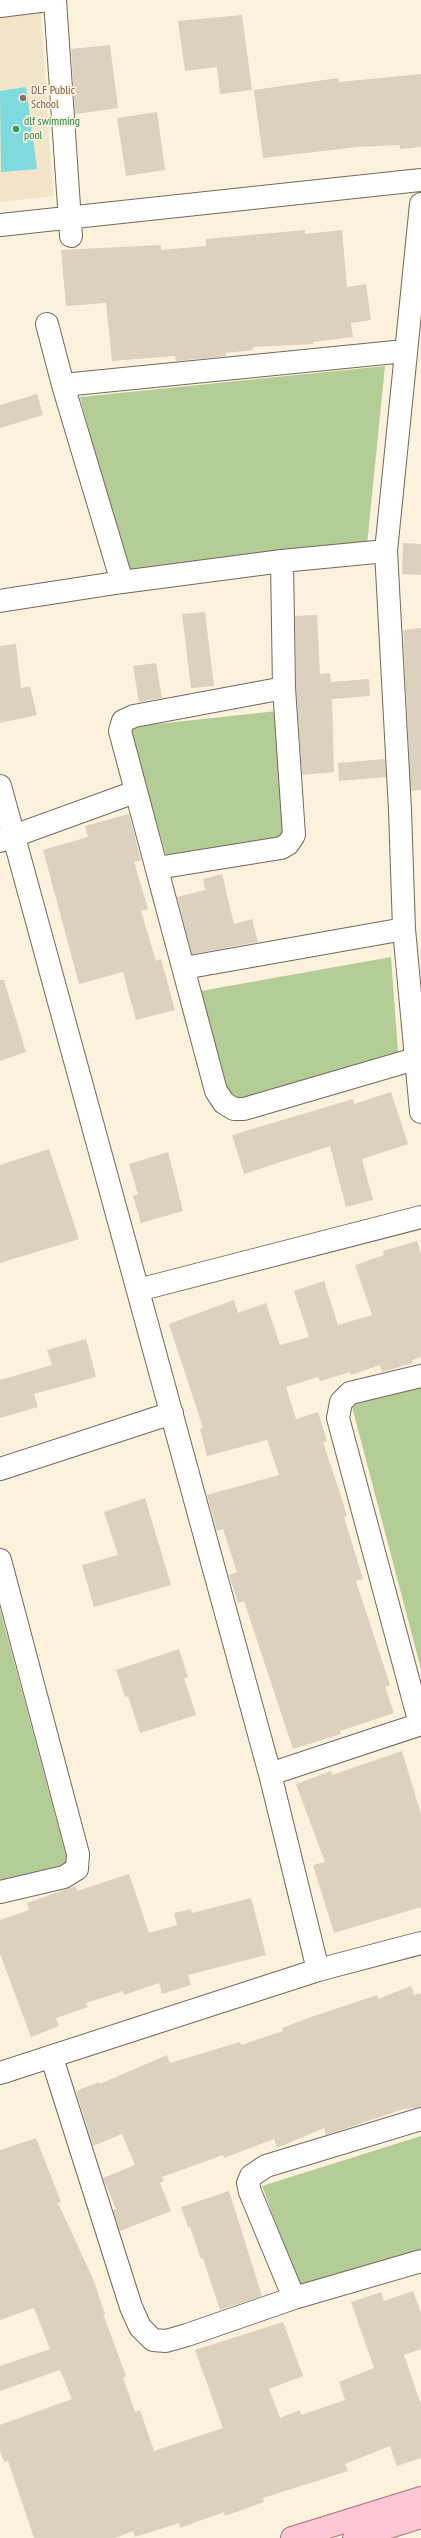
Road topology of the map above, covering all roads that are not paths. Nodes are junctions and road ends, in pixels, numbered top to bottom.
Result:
1 (48, 0) edge
2 (55, 0) edge
3 (0, 6) edge
4 (421, 180) edge
5 (421, 204) edge
6 (0, 225) edge
7 (69, 227) junction
8 (47, 324) dead end
9 (405, 351) junction
10 (63, 385) junction
11 (386, 551) junction
12 (282, 561) junction
13 (122, 582) junction
14 (0, 601) edge
15 (284, 688) junction
16 (0, 786) edge
17 (135, 792) junction
18 (7, 839) edge
19 (157, 868) junction
20 (404, 929) junction
21 (184, 968) junction
22 (415, 1059) junction
23 (421, 1112) edge
24 (421, 1217) edge
25 (138, 1290) junction
26 (421, 1376) edge
27 (172, 1413) junction
28 (0, 1469) edge
29 (0, 1560) edge
30 (421, 1724) edge
31 (270, 1774) junction
32 (0, 1892) edge
33 (421, 1943) edge
34 (318, 1970) junction
35 (52, 2058) junction
36 (0, 2073) edge
37 (421, 2119) edge
38 (421, 2261) edge
39 (294, 2298) junction
40 (421, 2498) edge
41 (421, 2518) edge
42 (292, 2538) edge
43 (354, 2538) edge

1 - 3 street
2 - 7 street
4 - 7 street
5 - 9 street
6 - 7 street
8 - 10 street
9 - 10 street
9 - 11 street
10 - 13 street
11 - 12 street
11 - 20 street
12 - 13 street
12 - 15 street
13 - 14 street
15 - 17 street
15 - 19 street
16 - 18 street
17 - 18 street
17 - 19 street
18 - 25 street
19 - 21 street
20 - 21 street
20 - 22 street
21 - 22 street
22 - 23 street
24 - 25 street
25 - 27 street
26 - 30 street
27 - 28 street
27 - 31 street
29 - 32 street
30 - 31 street
31 - 34 street
33 - 34 street
34 - 35 street
35 - 36 street
35 - 39 street
37 - 39 street
38 - 39 street
40 - 42 main road
41 - 43 main road

